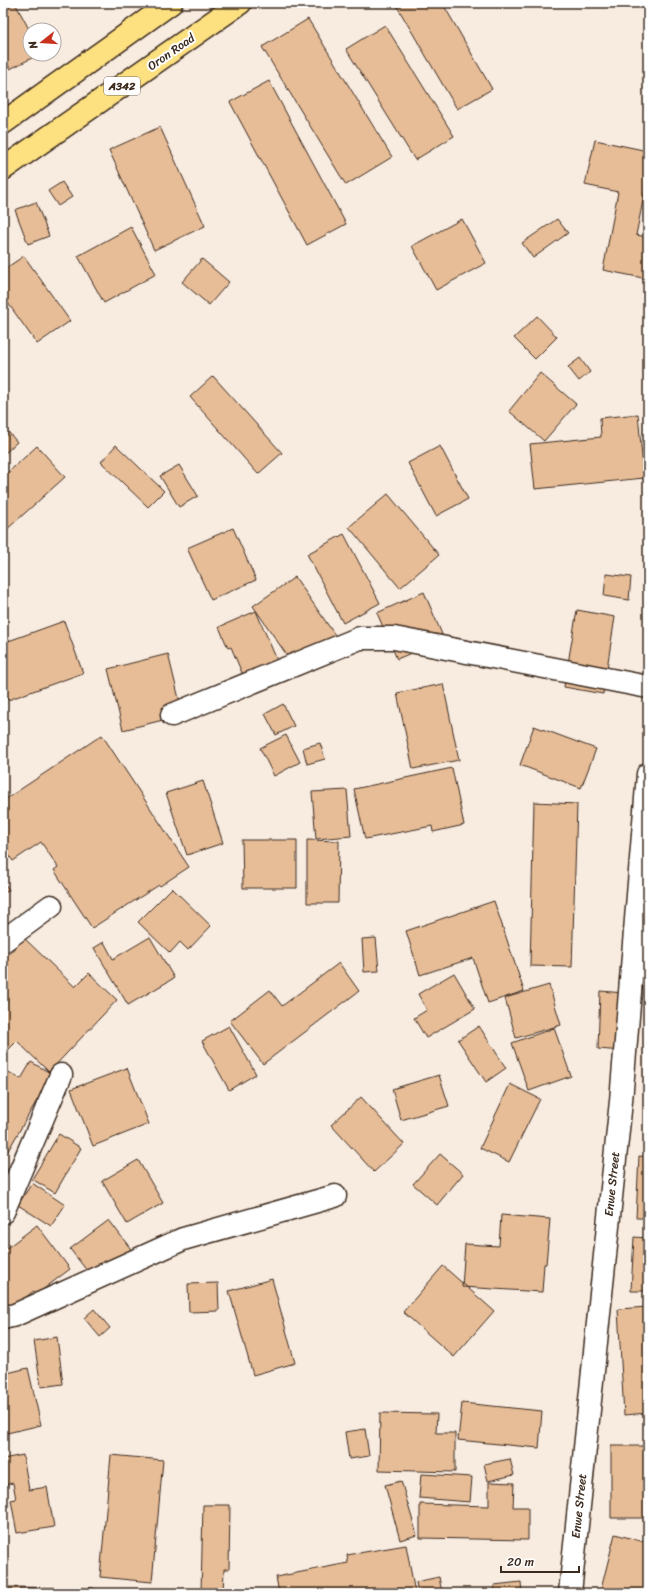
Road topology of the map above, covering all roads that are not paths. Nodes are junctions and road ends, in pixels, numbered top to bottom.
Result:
1 (171, 3) edge
2 (240, 3) edge
3 (3, 123) edge
4 (3, 169) edge
5 (648, 687) edge
6 (172, 715) dead end
7 (648, 774) edge
8 (51, 906) dead end
9 (3, 941) edge
10 (61, 1075) dead end
11 (335, 1196) dead end
12 (3, 1212) edge
13 (3, 1318) edge
14 (570, 1593) edge

1 - 3 highway
2 - 4 highway, Oron Road / A342
5 - 6 street
7 - 14 street, Enwe Street
8 - 9 street
10 - 12 street
11 - 13 street

